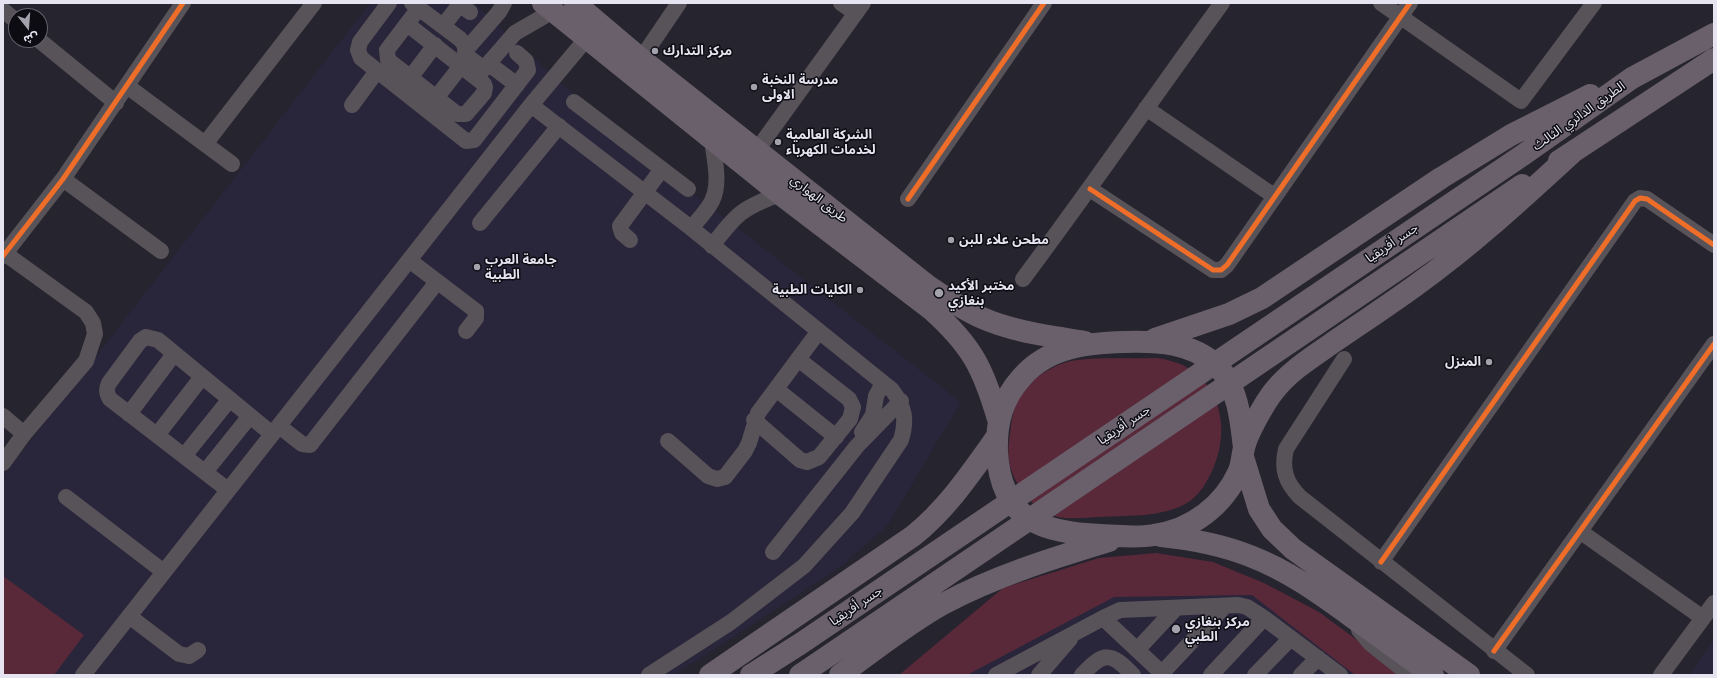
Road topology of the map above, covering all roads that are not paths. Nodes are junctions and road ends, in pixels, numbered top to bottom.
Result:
1 (183, 3) edge
2 (314, 3) edge
3 (390, 3) edge
4 (504, 3) edge
5 (575, 3) edge
6 (679, 3) edge
7 (841, 3) edge
8 (1044, 3) edge
9 (1222, 3) edge
10 (1380, 3) edge
11 (1410, 3) edge
12 (1594, 3) edge
13 (416, 6) edge
14 (548, 7) edge
15 (860, 8) edge
16 (470, 12) dead end
17 (1400, 17) junction
18 (407, 24) junction
19 (443, 26) junction
20 (486, 27) junction
21 (1714, 34) edge
22 (586, 38) junction
23 (435, 46) junction
24 (48, 47) edge
25 (511, 48) junction
26 (463, 58) junction
27 (641, 59) junction
28 (1714, 59) edge
29 (377, 70) junction
30 (481, 72) junction
31 (410, 78) junction
32 (1632, 78) junction
33 (518, 85) junction
34 (127, 86) junction
35 (436, 98) junction
36 (574, 102) dead end
37 (116, 103) junction
38 (352, 105) dead end
39 (531, 105) junction
40 (1146, 108) junction
41 (559, 126) junction
42 (712, 139) junction
43 (205, 144) junction
44 (757, 150) junction
45 (1572, 154) junction
46 (232, 164) dead end
47 (662, 169) junction
48 (63, 179) junction
49 (688, 189) dead end
50 (1090, 189) junction
51 (644, 192) junction
52 (780, 194) junction
53 (1274, 196) junction
54 (908, 199) dead end
55 (712, 202) junction
56 (1448, 205) joint
57 (734, 218) junction
58 (480, 223) dead end
59 (1458, 227) joint
60 (691, 228) junction
61 (630, 240) dead end
62 (1714, 245) edge
63 (712, 246) junction
64 (161, 251) dead end
65 (4, 254) edge
66 (409, 260) junction
67 (1023, 279) dead end
68 (437, 282) junction
69 (466, 331) dead end
70 (819, 331) junction
71 (1147, 341) junction
72 (1090, 343) junction
73 (1714, 344) edge
74 (174, 354) junction
75 (798, 359) junction
76 (1344, 359) dead end
77 (202, 377) junction
78 (883, 382) junction
79 (776, 389) junction
80 (230, 399) junction
81 (900, 401) junction
82 (129, 414) junction
83 (3, 416) edge
84 (250, 416) junction
85 (754, 420) junction
86 (997, 428) junction
87 (276, 430) junction
88 (24, 434) junction
89 (157, 435) junction
90 (836, 437) junction
91 (668, 441) dead end
92 (857, 446) junction
93 (1243, 453) junction
94 (184, 456) junction
95 (3, 463) edge
96 (205, 472) junction
97 (228, 490) junction
98 (66, 497) dead end
99 (1581, 532) junction
100 (1154, 535) junction
101 (1124, 536) junction
102 (773, 552) dead end
103 (1381, 562) junction
104 (164, 572) junction
105 (1714, 603) edge
106 (1225, 606) junction
107 (1176, 608) junction
108 (130, 616) junction
109 (1351, 616) junction
110 (1103, 618) junction
111 (1264, 618) junction
112 (1703, 618) junction
113 (1077, 632) junction
114 (1291, 638) junction
115 (198, 650) dead end
116 (1137, 650) junction
117 (1494, 651) junction
118 (1318, 658) junction
119 (1019, 663) junction
120 (807, 670) edge
121 (1163, 674) edge
122 (83, 675) edge
123 (649, 675) edge
124 (710, 675) edge
125 (751, 675) edge
126 (840, 675) edge
127 (996, 675) edge
128 (1033, 675) edge
129 (1039, 675) edge
130 (1082, 675) edge
131 (1133, 675) edge
132 (1211, 675) edge
133 (1255, 675) edge
134 (1301, 675) edge
135 (1340, 675) edge
136 (1410, 675) edge
137 (1434, 675) edge
138 (1469, 675) edge
139 (1527, 675) edge
140 (1661, 675) edge

1 - 34 street
2 - 43 street
3 - 29 street
4 - 20 street
5 - 27 highway, طريق الهواري
6 - 27 street
7 - 15 street
8 - 54 street
9 - 40 street
10 - 17 street
11 - 17 street
12 - 17 street
13 - 18 street
13 - 19 street
14 - 22 highway, طريق الهواري
14 - 25 street
15 - 44 street
16 - 19 street
17 - 53 street
18 - 23 street
18 - 31 street
19 - 26 street
20 - 25 street
20 - 26 street
21 - 32 highway, الطريق الدائري الثالث
22 - 39 street
22 - 42 highway, طريق الهواري
23 - 26 street
23 - 31 street
24 - 37 street
25 - 30 street
25 - 33 street
26 - 30 street
26 - 35 street
27 - 44 highway, طريق الهواري
28 - 45 highway, الطريق الدائري الثالث
29 - 33 street
29 - 38 street
30 - 33 street
30 - 35 street
31 - 35 street
32 - 56 highway, الطريق الدائري الثالث
32 - 71 highway
34 - 37 street
34 - 43 street
36 - 47 street
37 - 48 street
39 - 41 street
39 - 66 street
40 - 50 street
40 - 53 street
41 - 51 street
41 - 58 street
42 - 52 highway, طريق الهواري
42 - 55 street
43 - 46 street
44 - 72 highway, طريق الهواري
45 - 59 highway, الطريق الدائري الثالث
45 - 93 highway
47 - 49 street
47 - 51 street
48 - 64 street
48 - 65 street
50 - 53 street
50 - 67 street
51 - 60 street
51 - 61 street
52 - 57 street
52 - 86 highway, طريق الهواري
55 - 57 street
55 - 60 street
56 - 125 highway, جسر أفريقيا
57 - 63 street
59 - 120 highway, جسر أفريقيا
60 - 63 street
62 - 103 street
63 - 70 street
65 - 88 street
66 - 68 street
66 - 87 street
68 - 69 street
68 - 87 street
70 - 75 street
70 - 78 street
71 - 72 highway
71 - 93 highway
72 - 86 highway
73 - 99 street
74 - 77 street
74 - 82 street
74 - 82 street
75 - 79 street
75 - 90 street
76 - 103 street
77 - 80 street
77 - 89 street
78 - 81 street
78 - 92 street
79 - 85 street
79 - 90 street
80 - 84 street
80 - 94 street
81 - 92 street
81 - 123 street
82 - 89 street
83 - 88 street
84 - 87 street
84 - 96 street
85 - 90 street
85 - 91 street
86 - 101 highway
86 - 124 highway
87 - 97 street
88 - 95 street
89 - 94 street
92 - 102 street
93 - 100 highway
93 - 138 highway
94 - 96 street
96 - 97 street
97 - 104 street
98 - 104 street
99 - 112 street
99 - 117 street
100 - 101 highway
100 - 109 highway
101 - 126 highway
103 - 117 street
104 - 108 street
105 - 112 street
106 - 107 street
106 - 111 street
106 - 121 street
107 - 110 street
107 - 116 street
108 - 115 street
108 - 122 street
109 - 136 street
109 - 137 highway
110 - 113 street
110 - 116 street
111 - 114 street
111 - 132 street
112 - 140 street
113 - 119 street
113 - 129 street
114 - 118 street
114 - 133 street
116 - 121 street
117 - 139 street
118 - 134 street
118 - 135 street
119 - 127 street
119 - 128 street
130 - 131 street

